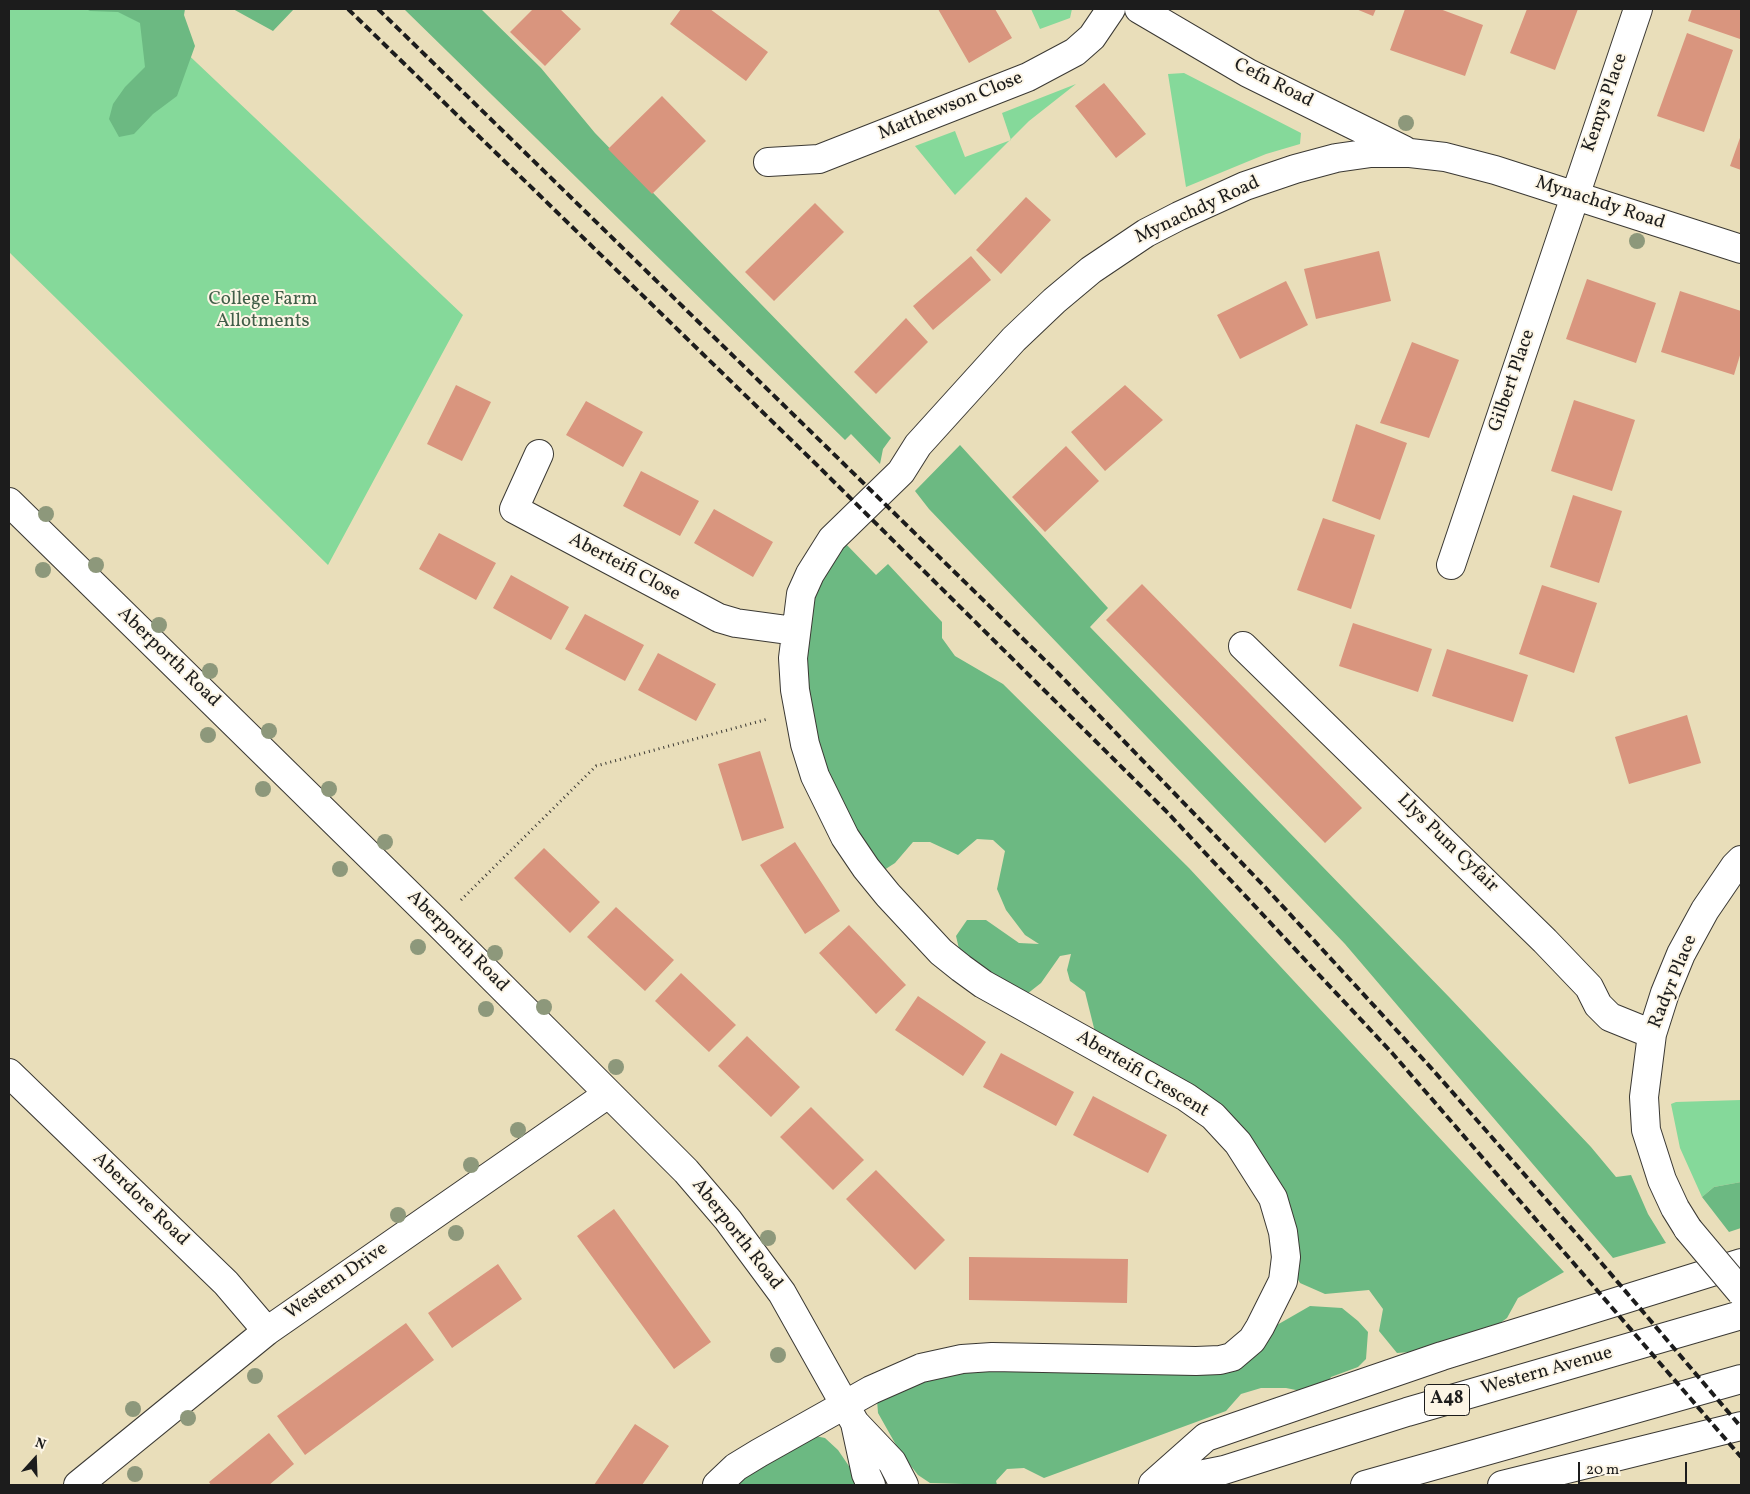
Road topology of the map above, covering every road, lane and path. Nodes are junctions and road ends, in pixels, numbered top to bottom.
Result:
1 (1111, 9) edge
2 (1139, 9) edge
3 (1638, 9) edge
4 (1410, 153) junction
5 (768, 162) dead end
6 (1575, 197) junction
7 (1741, 249) edge
8 (539, 454) dead end
9 (9, 502) edge
10 (1452, 565) dead end
11 (795, 631) junction
12 (1243, 646) dead end
13 (773, 718) dead end
14 (1741, 860) edge
15 (438, 923) junction
16 (1652, 1034) junction
17 (9, 1072) edge
18 (608, 1094) junction
19 (1741, 1263) edge
20 (1741, 1292) edge
21 (1741, 1315) edge
22 (268, 1331) junction
23 (1741, 1379) edge
24 (851, 1414) junction
25 (1741, 1426) edge
26 (78, 1485) edge
27 (716, 1485) edge
28 (871, 1485) edge
29 (904, 1485) edge
30 (1152, 1485) edge
31 (1365, 1485) edge
32 (1502, 1485) edge

1 - 5 main road, Matthewson Close
2 - 4 main road, Cefn Road
3 - 6 main road, Kemys Place
4 - 6 main road, Mynachdy Road
4 - 11 main road, Mynachdy Road
6 - 7 main road, Mynachdy Road
6 - 10 main road, Gilbert Place
8 - 11 main road, Aberteifi Close
9 - 15 main road, Aberporth Road
11 - 24 main road, Aberteifi Crescent
12 - 16 main road, Llys Pum Cyfair
13 - 15 path
14 - 16 main road, Radyr Place
15 - 18 main road, Aberporth Road
16 - 20 main road, Radyr Place, bridge
17 - 22 main road, Aberdore Road
18 - 22 main road, Western Drive
18 - 24 main road, Aberporth Road
19 - 30 main road
21 - 30 main road, Western Avenue / A48
22 - 26 main road, Western Drive
23 - 31 main road
24 - 27 main road, Aberteifi Crescent
24 - 28 main road, Aberporth Road
24 - 29 main road, Aberporth Road
25 - 32 main road

